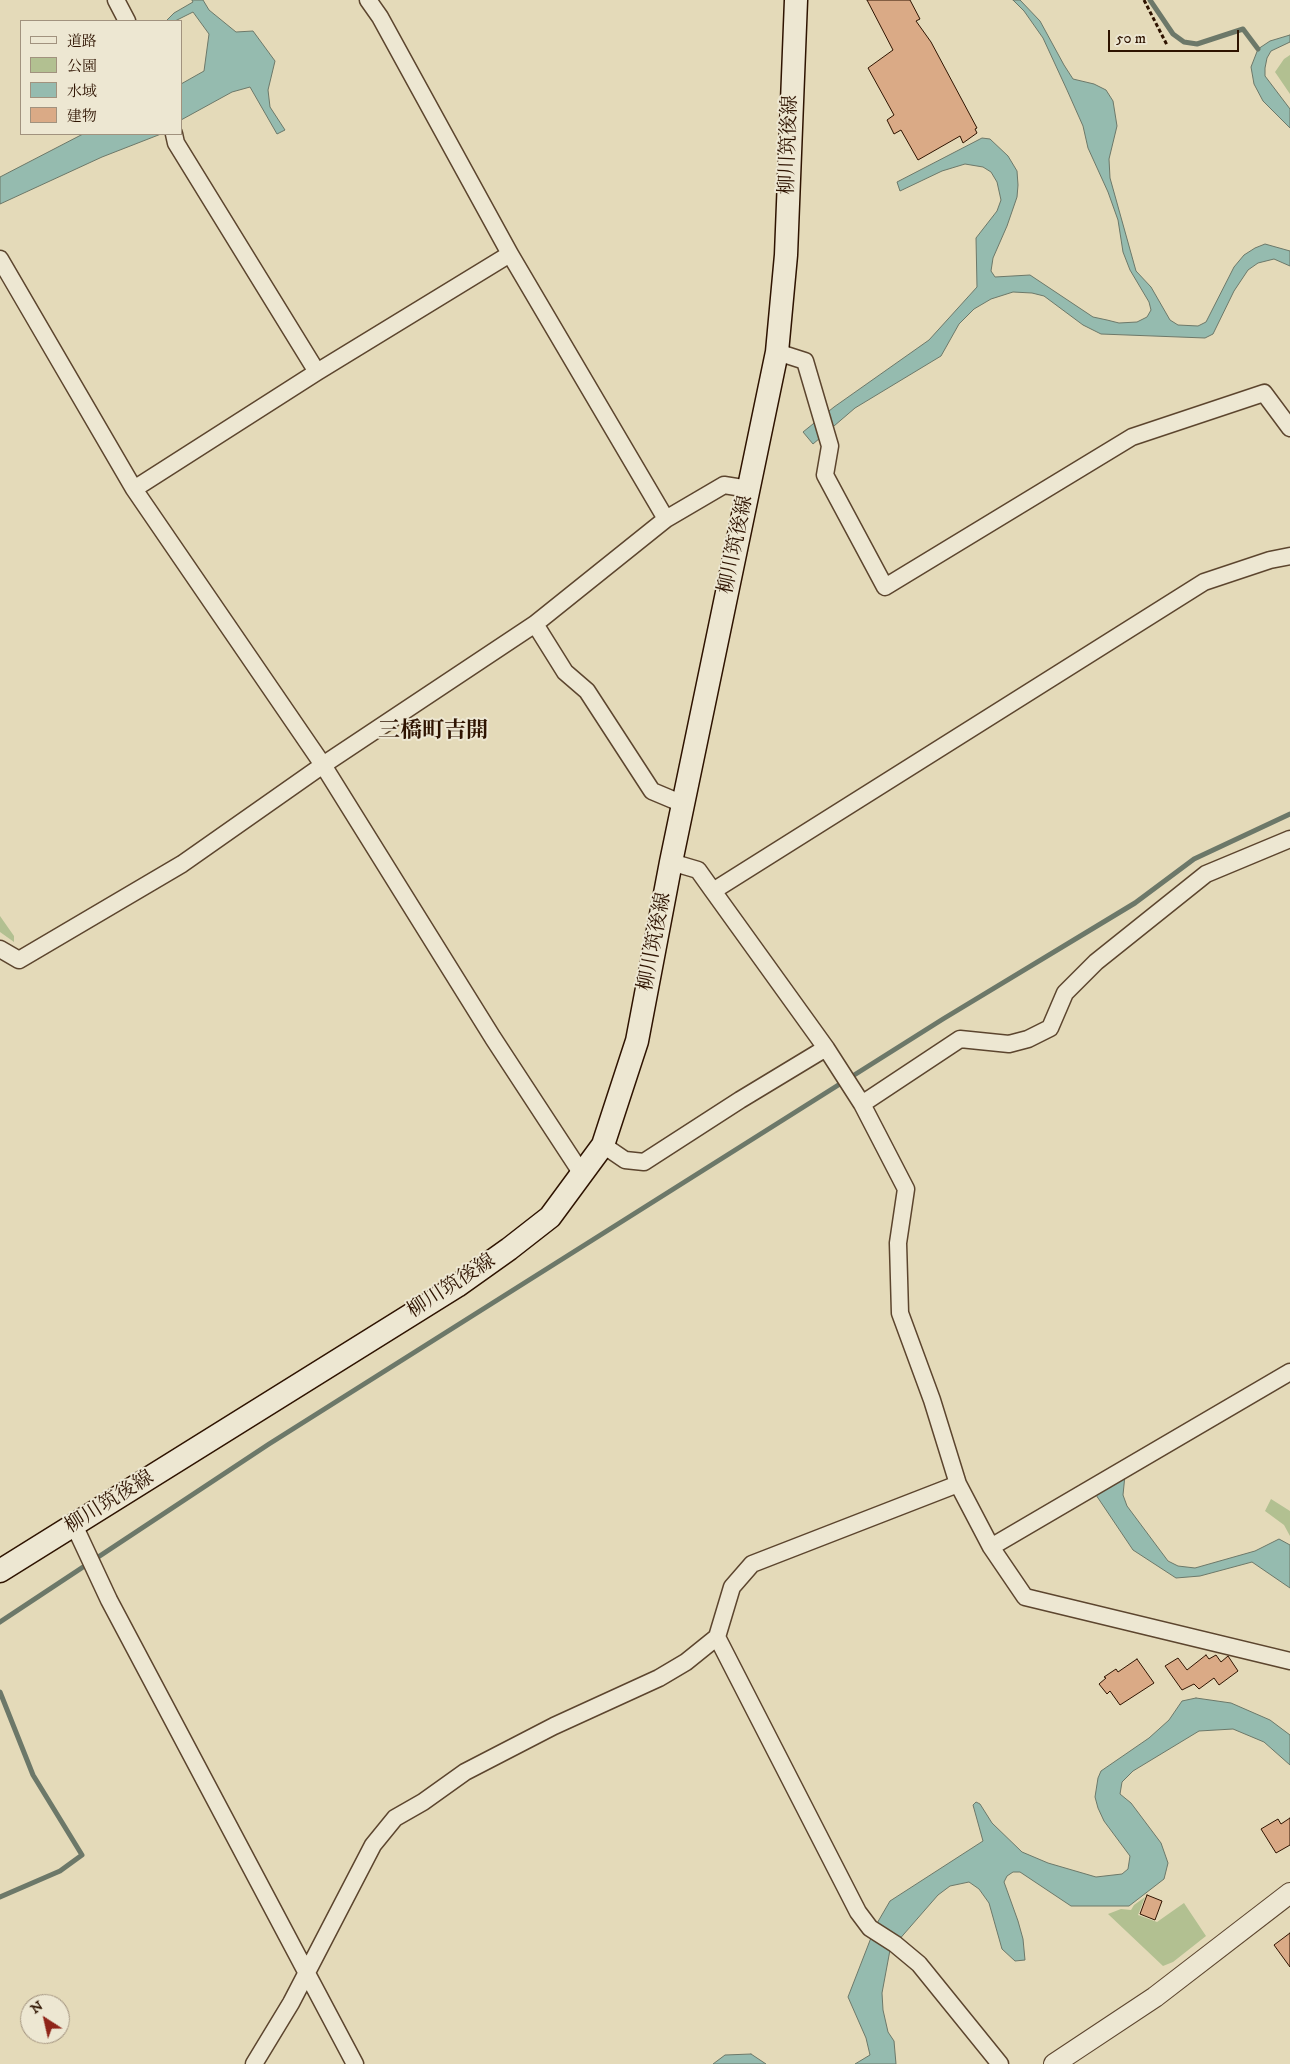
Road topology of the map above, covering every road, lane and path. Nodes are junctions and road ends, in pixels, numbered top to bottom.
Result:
1 (116, 0) edge
2 (368, 0) edge
3 (796, 0) edge
4 (1144, 0) edge
5 (126, 20) edge
6 (1167, 45) dead end
7 (175, 138) edge
8 (510, 254) junction
9 (0, 259) edge
10 (778, 352) junction
11 (317, 372) junction
12 (1290, 428) edge
13 (134, 489) junction
14 (749, 489) junction
15 (666, 519) junction
16 (1290, 556) edge
17 (535, 624) junction
18 (323, 766) junction
19 (683, 804) junction
20 (1290, 838) edge
21 (671, 862) junction
22 (713, 891) junction
23 (0, 949) edge
24 (826, 1048) junction
25 (862, 1104) junction
26 (603, 1145) junction
27 (582, 1174) junction
28 (1290, 1372) edge
29 (958, 1484) junction
30 (74, 1525) junction
31 (991, 1547) junction
32 (0, 1572) edge
33 (717, 1636) junction
34 (1290, 1661) edge
35 (1290, 1893) edge
36 (307, 1973) junction
37 (254, 2064) edge
38 (355, 2064) edge
39 (1000, 2064) edge
40 (1054, 2064) edge

1 - 5 street
2 - 8 street
3 - 10 main road, 柳川筑後線
4 - 6 path
7 - 11 street
8 - 11 street
8 - 15 street
9 - 13 street
10 - 12 street
10 - 14 main road, 柳川筑後線
11 - 13 street
13 - 18 street
14 - 15 street
14 - 19 main road, 柳川筑後線
15 - 17 street
16 - 22 street
17 - 18 street
17 - 19 street
18 - 23 street
18 - 27 street
19 - 21 main road, 柳川筑後線
20 - 25 street
21 - 22 street
21 - 26 main road, 柳川筑後線
22 - 24 street
24 - 25 street
24 - 26 street
25 - 29 street
26 - 27 main road, 柳川筑後線
27 - 30 main road, 柳川筑後線
28 - 31 street
29 - 31 street
29 - 33 street
30 - 32 main road, 柳川筑後線
30 - 36 street
31 - 34 street
33 - 36 street
33 - 39 street
35 - 40 street
36 - 37 street
36 - 38 street

